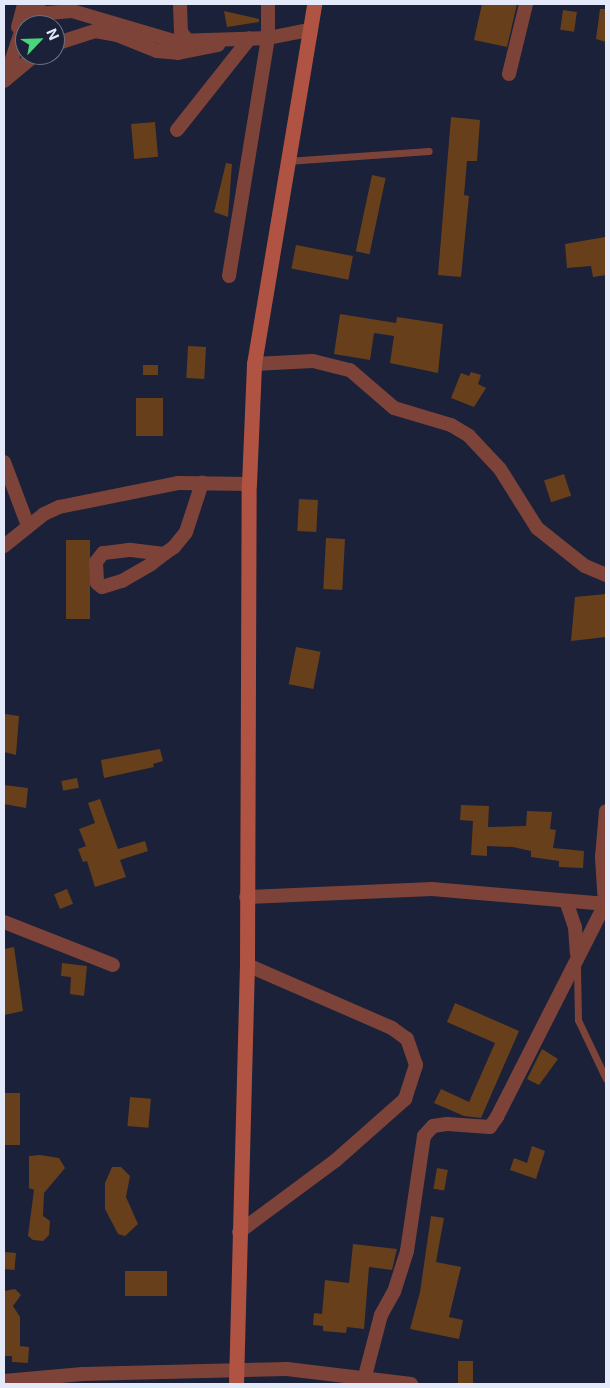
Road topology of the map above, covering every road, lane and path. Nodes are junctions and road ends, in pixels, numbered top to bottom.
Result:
1 (39, 4) edge
2 (80, 4) edge
3 (180, 4) edge
4 (268, 4) edge
5 (314, 4) edge
6 (526, 4) edge
7 (32, 15) edge
8 (50, 15) edge
9 (94, 15) junction
10 (309, 30) junction
11 (15, 35) edge
12 (244, 38) junction
13 (268, 38) junction
14 (65, 40) edge
15 (188, 42) junction
16 (4, 45) edge
17 (15, 50) edge
18 (23, 65) edge
19 (508, 74) dead end
20 (4, 81) edge
21 (177, 130) dead end
22 (428, 151) dead end
23 (287, 161) junction
24 (229, 276) dead end
25 (254, 364) junction
26 (4, 462) edge
27 (202, 483) junction
28 (249, 484) junction
29 (28, 526) junction
30 (4, 546) edge
31 (164, 554) dead end
32 (606, 575) edge
33 (606, 811) edge
34 (246, 897) junction
35 (566, 901) junction
36 (606, 904) edge
37 (4, 922) edge
38 (577, 953) junction
39 (112, 965) dead end
40 (247, 965) junction
41 (606, 1079) edge
42 (239, 1232) junction
43 (365, 1376) junction
44 (236, 1378) edge
45 (4, 1381) edge
46 (411, 1384) edge

1 - 7 street
2 - 9 street
3 - 15 street
4 - 13 street
5 - 10 street
6 - 19 street
8 - 9 street
9 - 15 street
10 - 13 street
10 - 23 street
11 - 16 street
12 - 13 street
12 - 14 street
12 - 15 street
12 - 21 street
13 - 24 street
17 - 20 street
18 - 20 street
22 - 23 lane
23 - 25 street
25 - 28 street
25 - 32 street
26 - 29 street
27 - 28 street
27 - 29 street
27 - 31 street
28 - 34 street
29 - 30 street
33 - 36 street
34 - 35 street
34 - 40 street
35 - 36 street
35 - 38 street
36 - 38 street
37 - 39 street
38 - 41 lane
38 - 43 street
40 - 42 street
40 - 42 street
42 - 44 street
43 - 44 street
43 - 46 street
44 - 45 street

